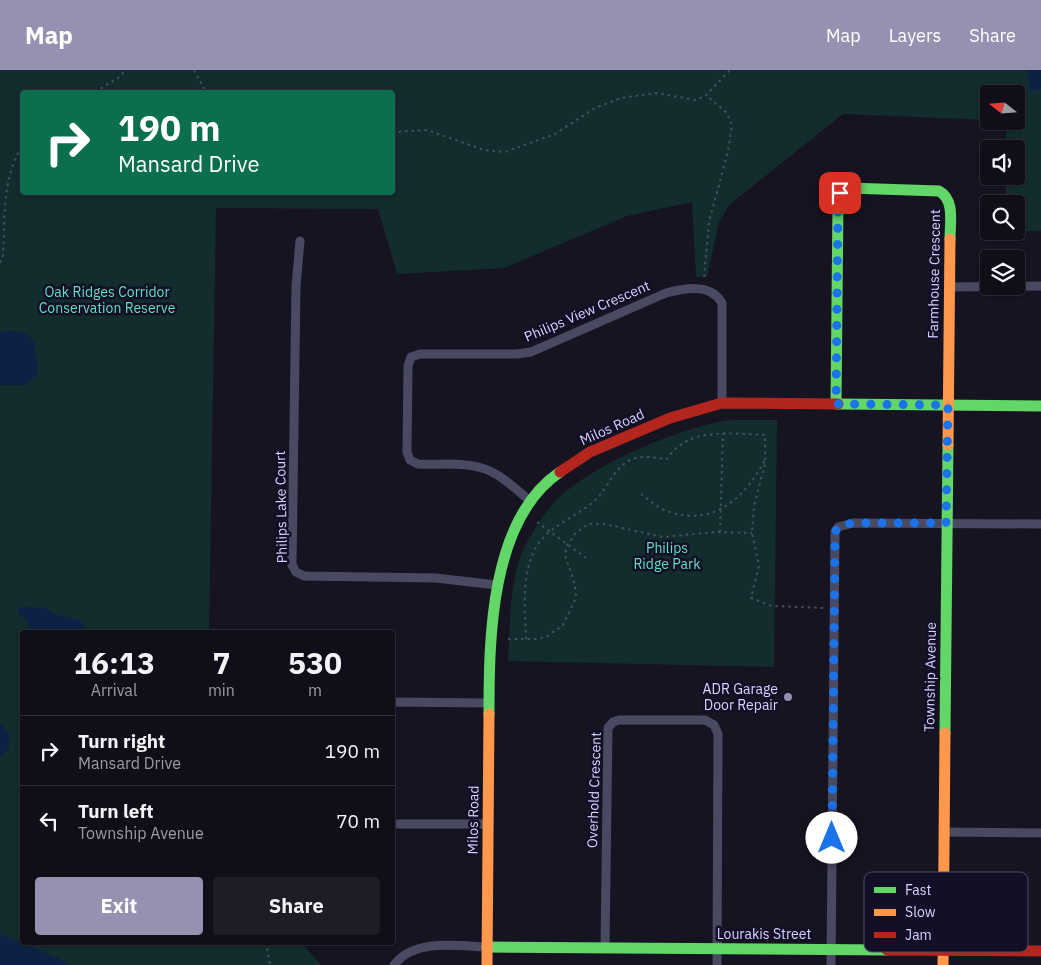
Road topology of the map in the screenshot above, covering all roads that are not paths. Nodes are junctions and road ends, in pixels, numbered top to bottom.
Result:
1 (300, 241) dead end
2 (1041, 286) edge
3 (949, 287) junction
4 (722, 403) junction
5 (836, 404) junction
6 (948, 405) junction
7 (1041, 406) edge
8 (530, 501) junction
9 (946, 523) junction
10 (1041, 524) edge
11 (496, 585) junction
12 (395, 702) edge
13 (489, 703) junction
14 (395, 824) edge
15 (488, 824) junction
16 (944, 832) junction
17 (1041, 833) edge
18 (944, 872) edge
19 (487, 947) junction
20 (605, 947) junction
21 (717, 949) junction
22 (831, 949) junction
23 (864, 949) edge
24 (1028, 951) edge
25 (1041, 951) edge
26 (943, 952) edge
27 (394, 965) edge
28 (487, 965) edge
29 (717, 965) edge
30 (831, 965) edge
31 (943, 965) edge

1 - 11 street, Philips Lake Court
2 - 3 street
3 - 5 street, Farmhouse Crescent
3 - 6 street, Farmhouse Crescent
4 - 5 street, Milos Road
4 - 8 street, Milos Road
4 - 8 street, Philips View Crescent
5 - 6 street, Milos Road
6 - 7 street, Milos Road
6 - 9 street, Township Avenue
8 - 11 street, Milos Road
9 - 10 street
9 - 16 street, Township Avenue
9 - 22 street
11 - 13 street, Milos Road
12 - 13 street
13 - 15 street, Milos Road
14 - 15 street
15 - 19 street, Milos Road
16 - 17 street
16 - 18 street, Township Avenue
19 - 20 street, Lourakis Street
19 - 27 street
19 - 28 street, Milos Road
20 - 21 street, Lourakis Street
20 - 21 street, Overhold Crescent
21 - 22 street, Lourakis Street
21 - 29 street
22 - 23 street, Lourakis Street
22 - 30 street
24 - 25 street, Lourakis Street
26 - 31 street, Township Avenue

